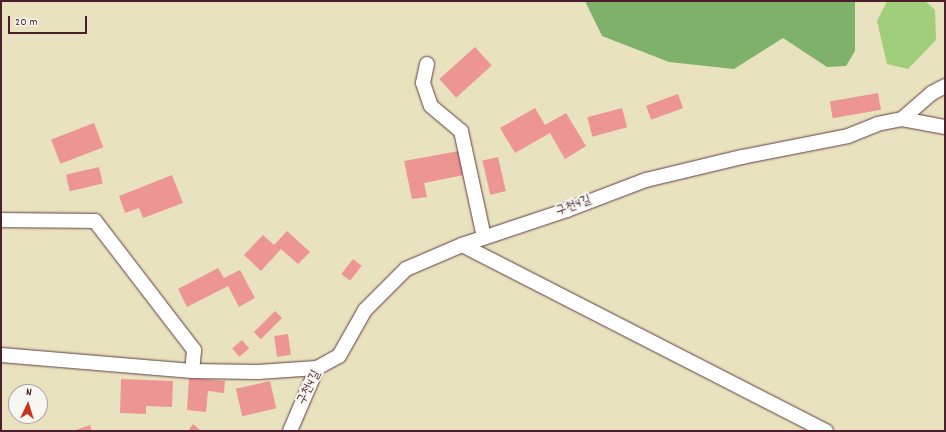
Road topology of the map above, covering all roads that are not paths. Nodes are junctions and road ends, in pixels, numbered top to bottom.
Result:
1 (427, 64) dead end
2 (945, 86) edge
3 (902, 119) junction
4 (945, 127) edge
5 (1, 220) edge
6 (484, 237) junction
7 (462, 245) junction
8 (1, 355) edge
9 (317, 368) junction
10 (192, 371) junction
11 (290, 431) edge
12 (826, 431) edge

1 - 6 lane
2 - 3 lane
3 - 4 lane, 구천4길
3 - 6 lane, 구천4길
5 - 10 lane
6 - 7 lane, 구천4길
7 - 9 lane, 구천4길
7 - 12 lane
8 - 10 lane
9 - 10 lane
9 - 11 lane, 구천4길

